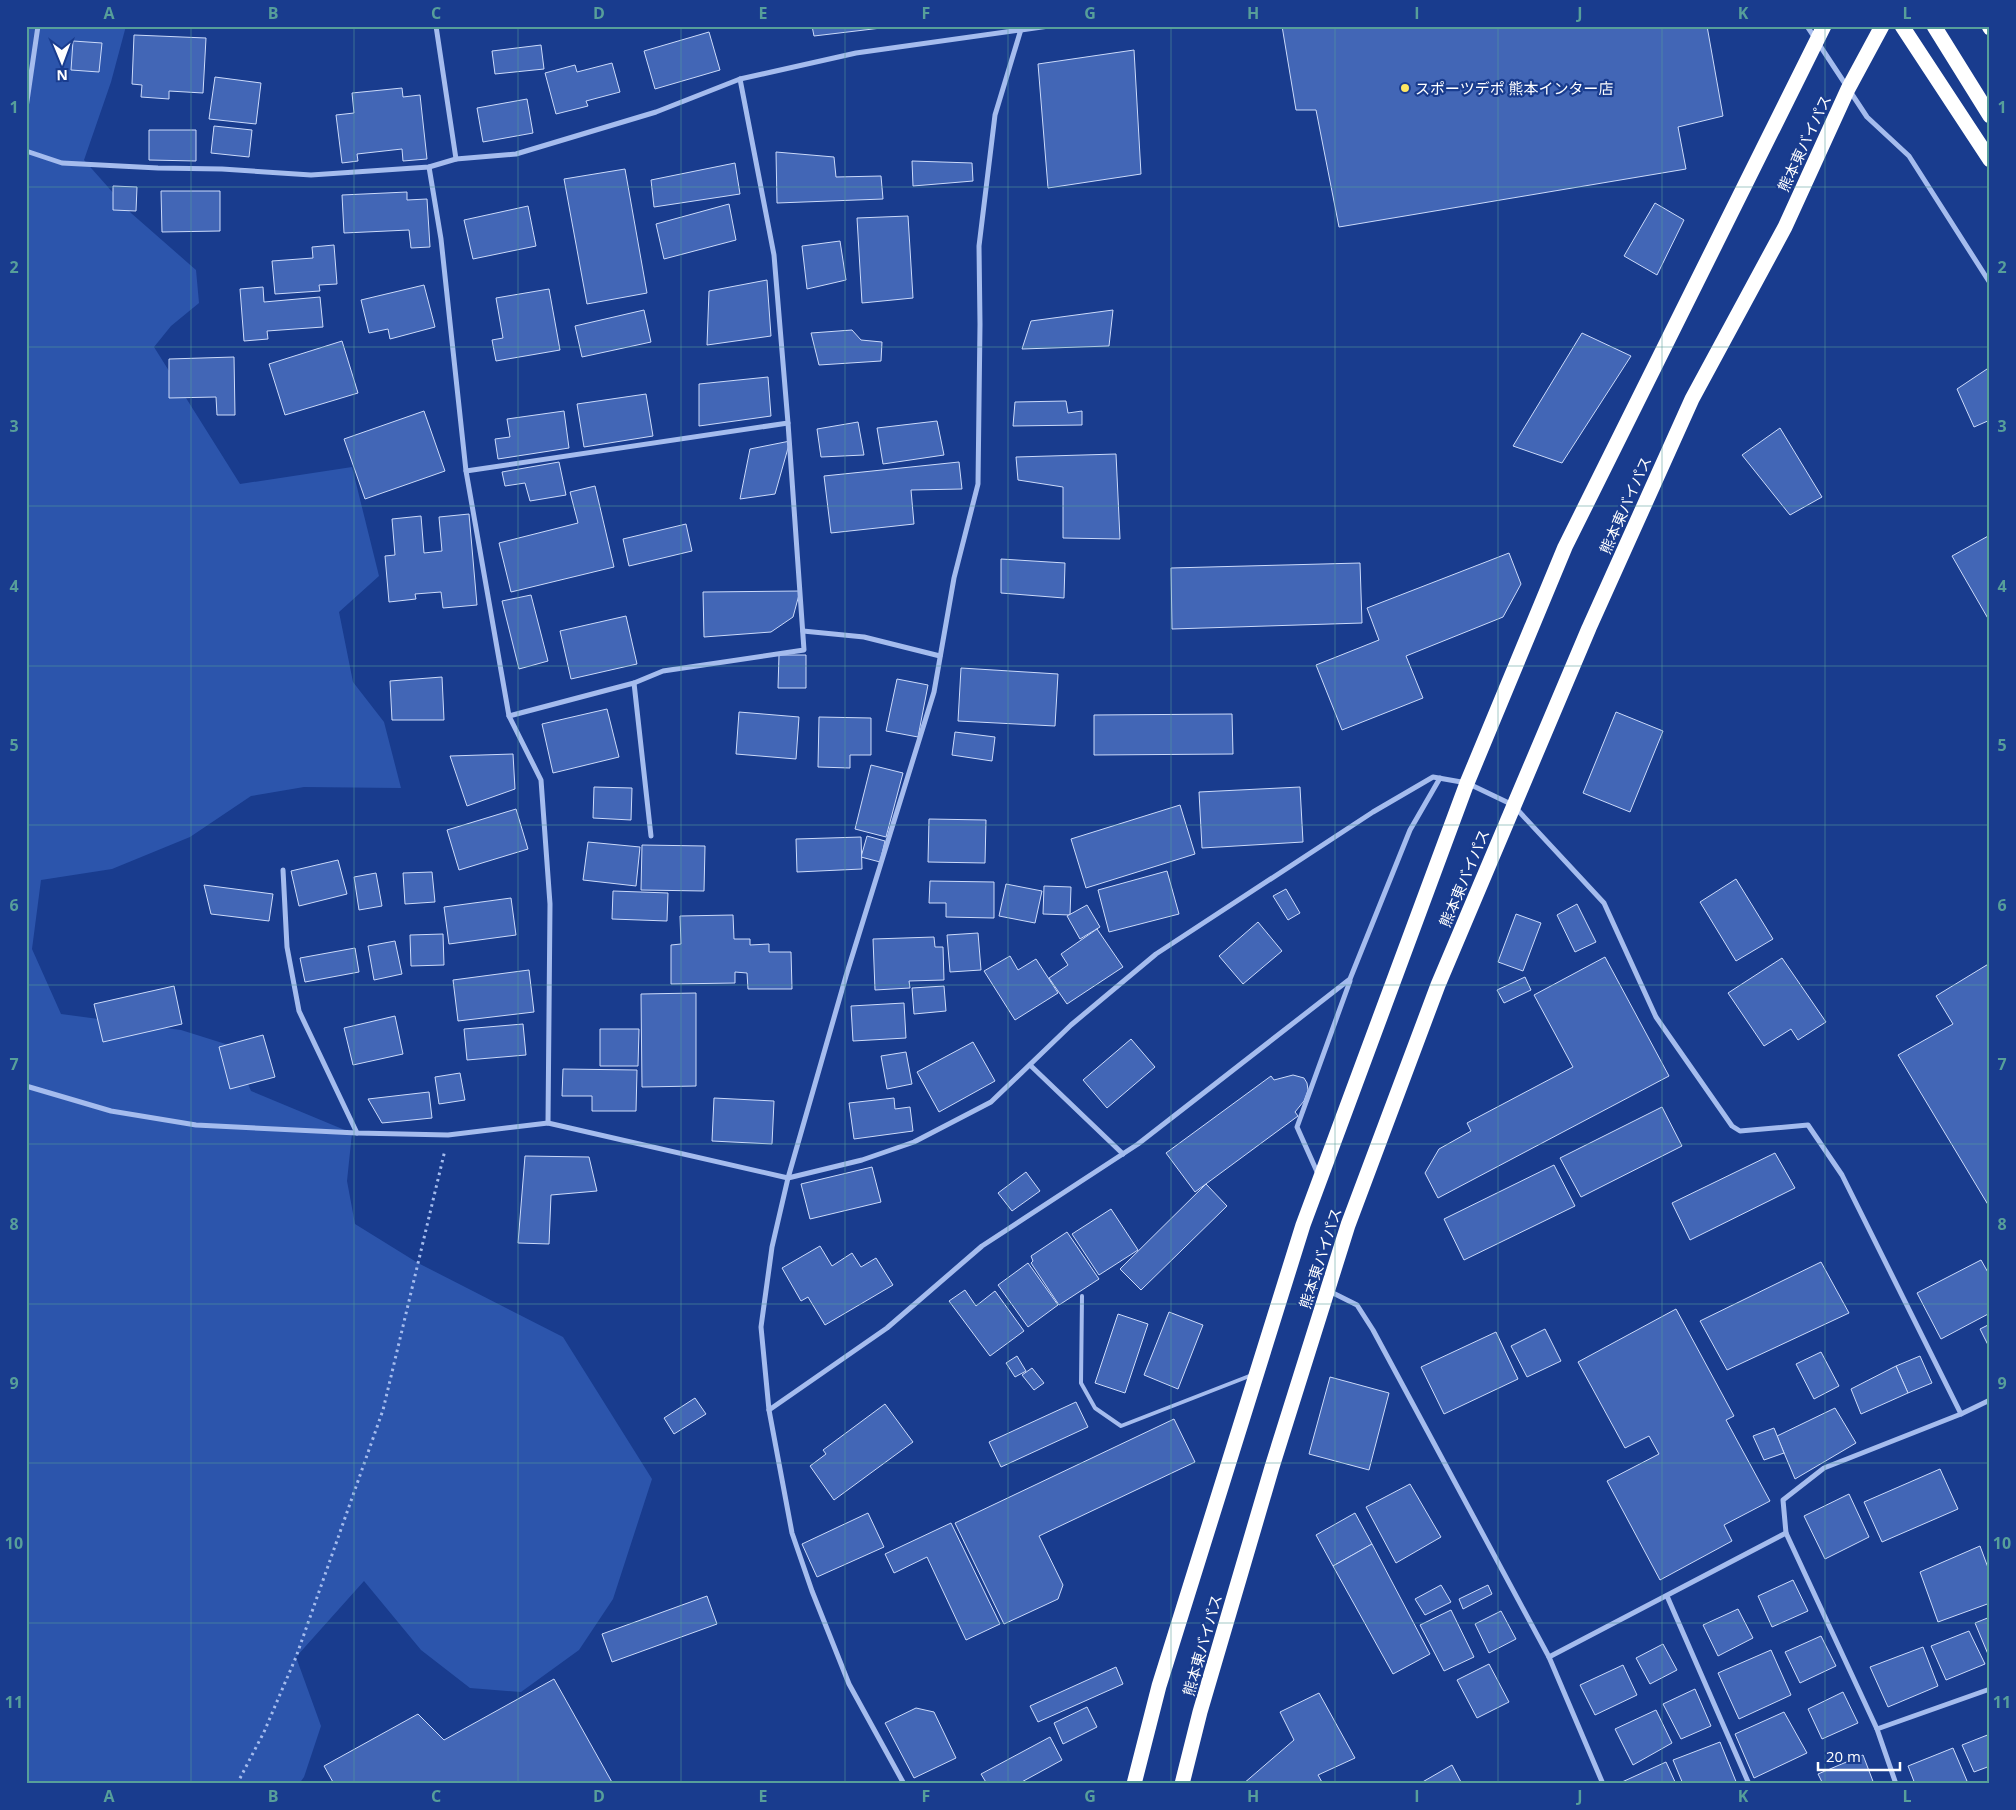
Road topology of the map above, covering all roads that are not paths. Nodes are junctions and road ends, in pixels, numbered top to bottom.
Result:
1 (38, 26) edge
2 (436, 26) edge
3 (1049, 26) edge
4 (1807, 26) edge
5 (1824, 26) edge
6 (1882, 26) edge
7 (1902, 26) edge
8 (1934, 26) edge
9 (1022, 28) edge
10 (1816, 41) junction
11 (740, 79) junction
12 (1848, 89) junction
13 (26, 108) edge
14 (1990, 116) edge
15 (26, 150) edge
16 (456, 159) junction
17 (1990, 160) edge
18 (429, 167) junction
19 (1990, 283) edge
20 (788, 423) junction
21 (466, 471) junction
22 (803, 631) junction
23 (940, 656) junction
24 (634, 683) junction
25 (509, 716) junction
26 (1440, 778) junction
27 (1467, 783) junction
28 (1513, 805) junction
29 (651, 836) dead end
30 (283, 870) dead end
31 (1350, 979) junction
32 (1030, 1065) junction
33 (26, 1086) edge
34 (548, 1123) junction
35 (357, 1133) junction
36 (1124, 1154) junction
37 (788, 1178) junction
38 (1320, 1179) junction
39 (1327, 1290) junction
40 (1082, 1296) dead end
41 (1256, 1373) junction
42 (1990, 1400) edge
43 (769, 1410) junction
44 (1961, 1414) junction
45 (1786, 1533) junction
46 (1667, 1596) junction
47 (1549, 1657) junction
48 (1990, 1689) edge
49 (1876, 1729) junction
50 (904, 1784) edge
51 (1134, 1784) edge
52 (1182, 1784) edge
53 (1603, 1784) edge
54 (1749, 1784) edge
55 (1896, 1784) edge

1 - 13 street
2 - 16 street
3 - 9 street
4 - 10 street
5 - 10 highway, 熊本東バイパス
6 - 12 highway, 熊本東バイパス
7 - 17 highway
8 - 14 highway
9 - 11 street
9 - 23 street
10 - 12 street
10 - 27 highway, 熊本東バイパス
11 - 16 street
11 - 20 street
12 - 19 street
12 - 28 highway, 熊本東バイパス
15 - 18 street
16 - 18 street
18 - 21 street
20 - 21 street
20 - 22 street
21 - 25 street
22 - 23 street
22 - 24 street
23 - 37 street
24 - 25 street
24 - 29 street
25 - 34 street
26 - 27 street
26 - 31 street
26 - 32 street
27 - 28 street
27 - 38 highway, 熊本東バイパス
28 - 39 highway, 熊本東バイパス
28 - 44 street
30 - 35 street
31 - 36 street
31 - 38 street
32 - 36 street
32 - 37 street
33 - 35 street
34 - 35 street
34 - 37 street
36 - 43 street
37 - 43 street
38 - 41 highway, 熊本東バイパス
39 - 47 street
39 - 52 highway, 熊本東バイパス
40 - 41 lane
41 - 51 highway, 熊本東バイパス
42 - 44 street
43 - 50 street
44 - 45 street
45 - 46 street
45 - 49 street
46 - 47 street
46 - 54 street
47 - 53 street
48 - 49 street
49 - 55 street

